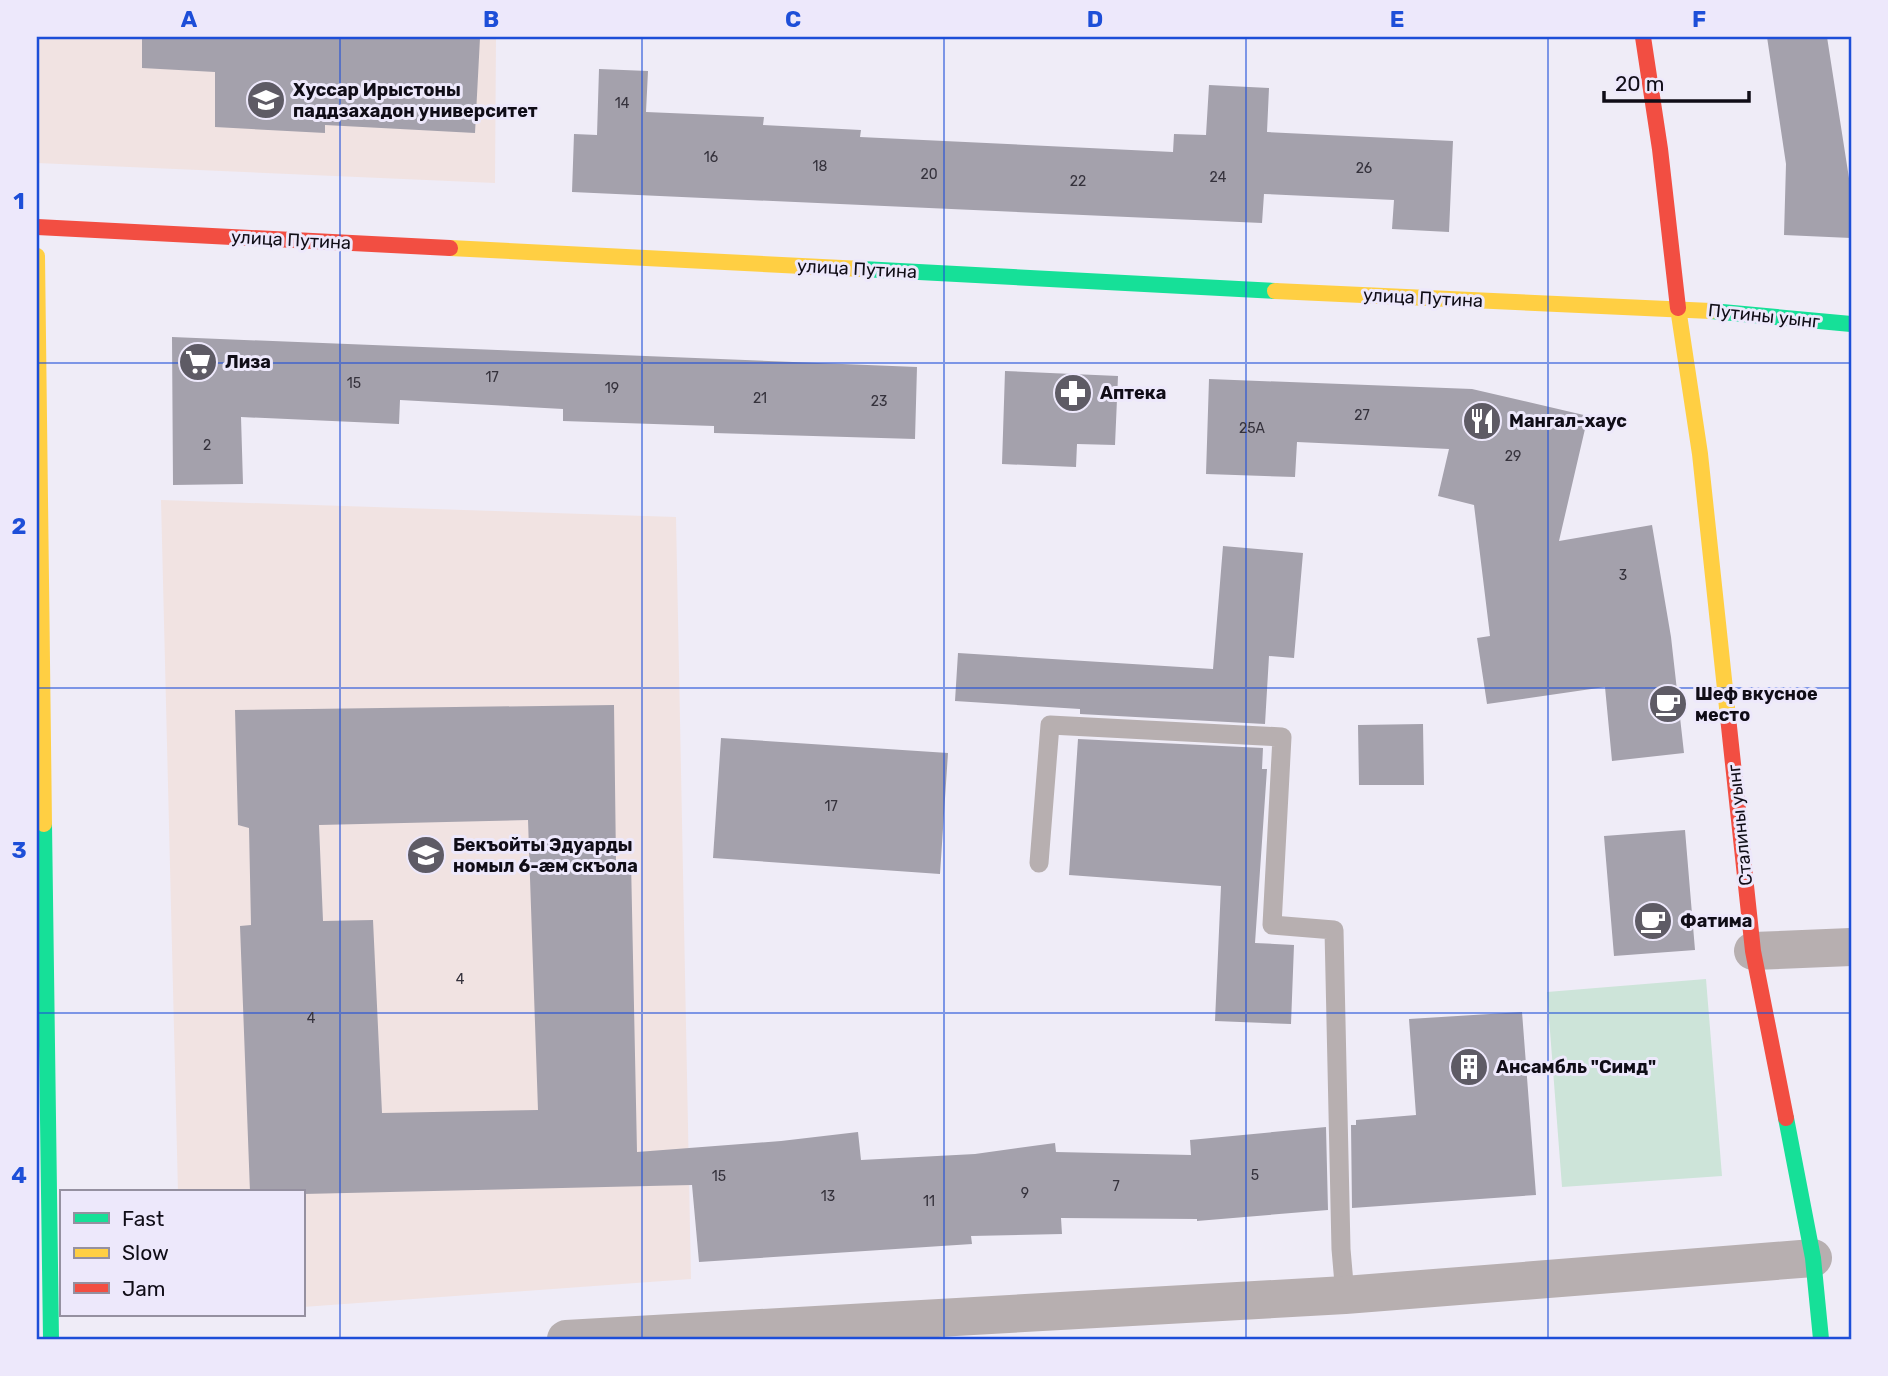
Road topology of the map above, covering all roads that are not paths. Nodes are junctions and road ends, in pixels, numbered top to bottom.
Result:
1 (1643, 37) edge
2 (37, 227) edge
3 (37, 256) edge
4 (1678, 308) junction
5 (1851, 324) edge
6 (1039, 863) dead end
7 (1851, 947) edge
8 (1753, 951) junction
9 (1813, 1258) junction
10 (1345, 1295) junction
11 (51, 1339) edge
12 (566, 1339) edge
13 (1821, 1339) edge

1 - 4 main road, Сталины уынг
2 - 4 main road, улица Путина
3 - 11 main road
4 - 5 main road, Путины уынг
4 - 8 main road, Сталины уынг
6 - 10 lane
7 - 8 street
8 - 9 main road, Сталины уынг
9 - 10 street
9 - 13 main road, Сталины уынг
10 - 12 street

